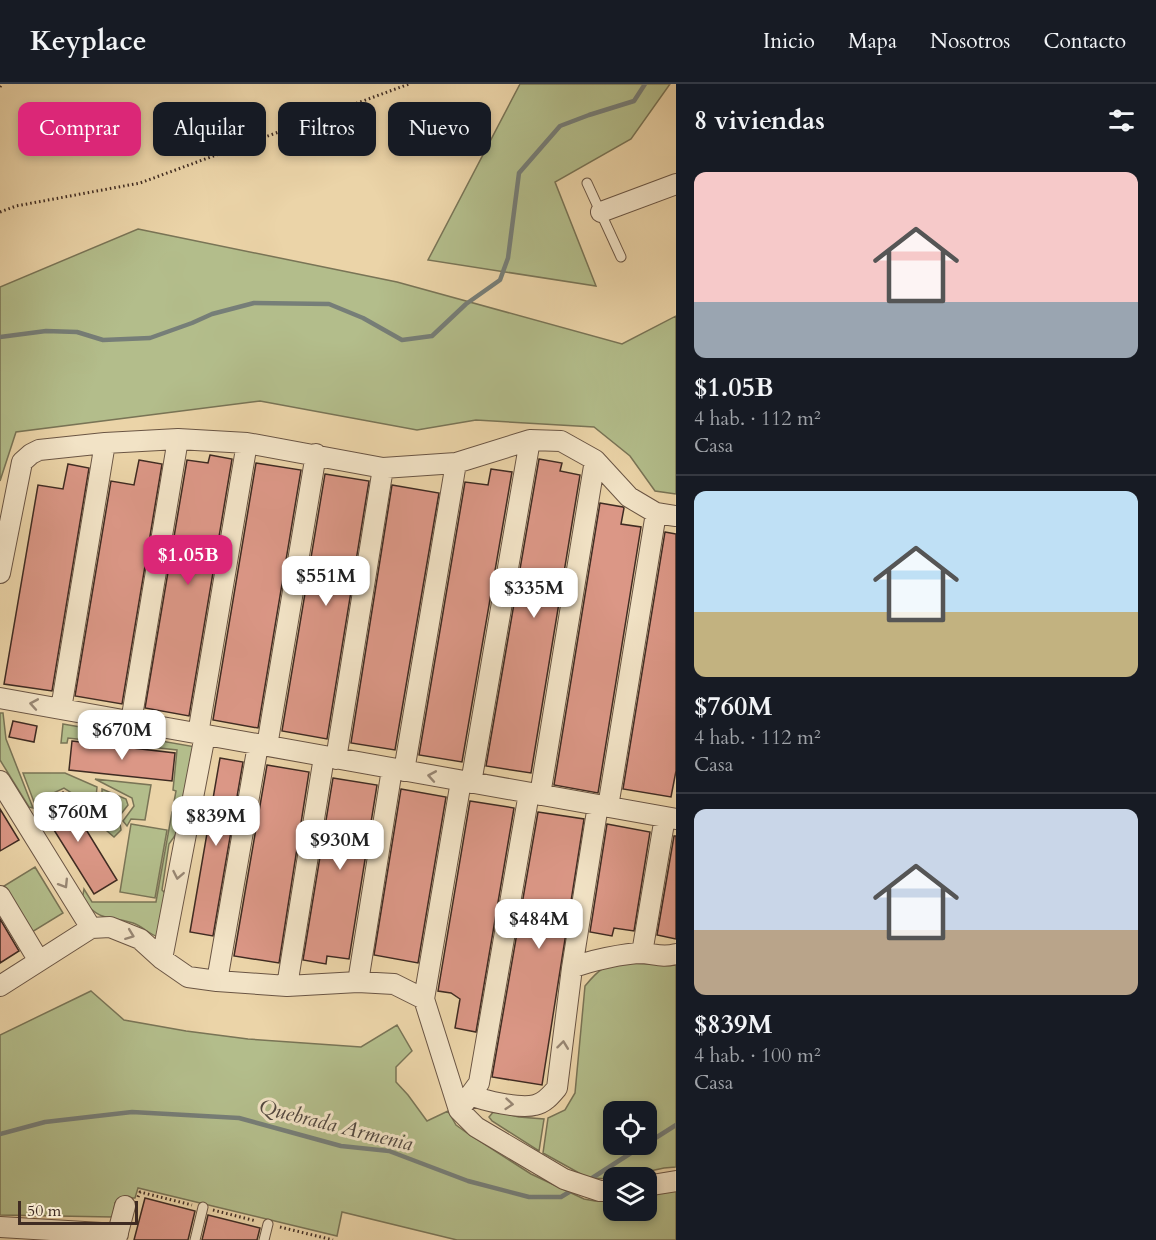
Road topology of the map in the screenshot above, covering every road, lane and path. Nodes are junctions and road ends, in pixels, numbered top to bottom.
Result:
1 (409, 84) edge
2 (587, 183) dead end
3 (676, 184) edge
4 (0, 212) edge
5 (601, 212) junction
6 (621, 257) dead end
7 (178, 439) junction
8 (530, 440) junction
9 (105, 443) junction
10 (247, 443) junction
11 (316, 454) junction
12 (595, 460) junction
13 (456, 463) junction
14 (383, 468) junction
15 (656, 513) junction
16 (676, 516) edge
17 (0, 573) edge
18 (0, 698) edge
19 (61, 709) junction
20 (131, 722) junction
21 (201, 734) junction
22 (263, 746) junction
23 (330, 758) junction
24 (398, 770) junction
25 (0, 781) edge
26 (466, 782) junction
27 (535, 794) junction
28 (603, 806) junction
29 (670, 818) edge
30 (0, 896) edge
31 (91, 928) junction
32 (642, 953) junction
33 (676, 954) edge
34 (162, 959) junction
35 (39, 961) junction
36 (572, 968) junction
37 (217, 981) junction
38 (358, 982) junction
39 (0, 986) edge
40 (287, 986) junction
41 (424, 999) junction
42 (465, 1102) junction
43 (676, 1181) edge
44 (657, 1184) edge
45 (603, 1190) edge
46 (125, 1206) joint
47 (203, 1208) junction
48 (268, 1224) junction
49 (0, 1227) edge
50 (117, 1237) edge
51 (195, 1240) edge
52 (264, 1240) edge
53 (333, 1240) edge

1 - 4 path
2 - 5 lane
3 - 5 street
5 - 6 lane
7 - 9 street
7 - 10 street
7 - 20 street
8 - 12 street
8 - 13 street
8 - 26 street
9 - 17 street
9 - 19 street
10 - 11 street
10 - 21 street
11 - 14 street
11 - 22 street
12 - 15 street
12 - 27 street
13 - 14 street
13 - 24 street
14 - 23 street
15 - 16 street
15 - 28 street
19 -> 18 street
19 - 20 street
20 - 21 street
21 - 22 street
21 -> 34 street
22 - 23 street
22 - 37 street
23 - 24 street
23 - 40 street
26 -> 24 street
24 - 38 street
25 -> 31 street
26 - 27 street
26 - 41 street
27 - 28 street
27 - 42 street
28 - 29 street
28 - 36 street
29 - 32 street
30 - 35 street
31 -> 34 street
31 - 35 street
32 - 33 street
32 - 36 street
34 - 37 street
35 - 39 street
42 -> 36 street
37 - 40 street
38 - 40 street
38 - 41 street
41 - 42 street
42 - 45 street
43 - 44 street
46 - 47 path
46 - 50 street
47 - 48 path
47 - 51 lane
48 - 52 lane
48 - 53 path
49 - 50 street

